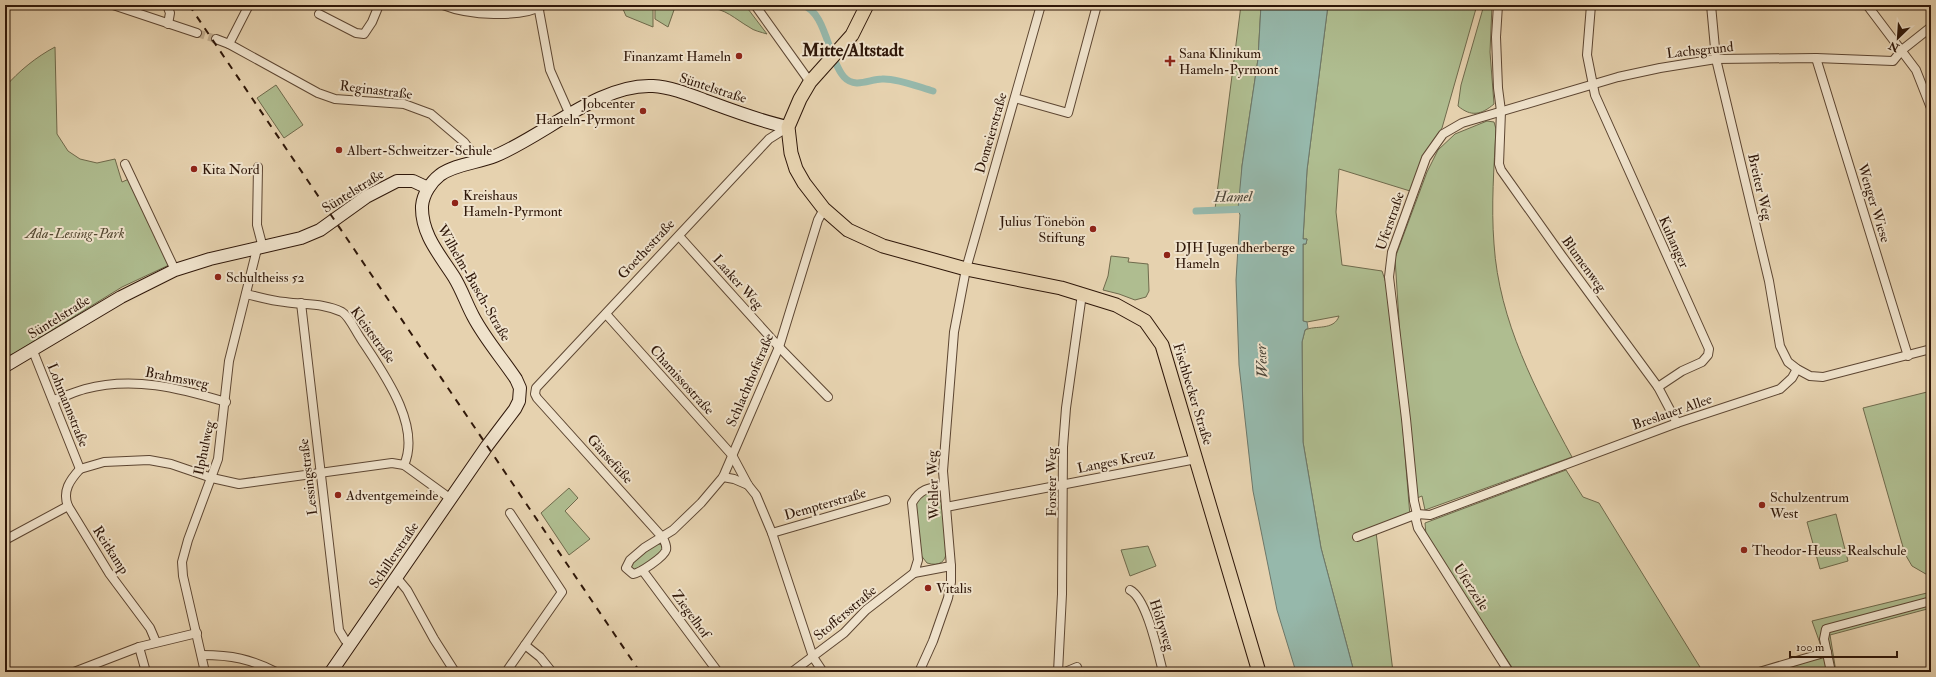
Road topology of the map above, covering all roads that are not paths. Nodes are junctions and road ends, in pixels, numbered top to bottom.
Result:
1 (113, 5) edge
2 (167, 5) edge
3 (249, 5) edge
4 (379, 5) edge
5 (443, 5) edge
6 (755, 5) edge
7 (867, 5) edge
8 (1041, 5) edge
9 (1097, 5) edge
10 (1498, 5) edge
11 (1591, 5) edge
12 (1711, 5) edge
13 (1867, 5) edge
14 (540, 6) edge
15 (319, 14) dead end
16 (168, 24) junction
17 (1931, 27) edge
18 (197, 33) tunnel mouth
19 (216, 39) tunnel mouth
20 (229, 44) junction
21 (1902, 50) junction
22 (1816, 58) junction
23 (1716, 59) junction
24 (810, 82) junction
25 (1592, 85) junction
26 (1015, 98) junction
27 (1931, 108) edge
28 (1501, 111) junction
29 (570, 115) junction
30 (788, 127) junction
31 (475, 162) junction
32 (126, 164) dead end
33 (258, 166) dead end
34 (428, 188) junction
35 (824, 210) junction
36 (679, 236) junction
37 (260, 248) junction
38 (966, 269) junction
39 (175, 270) junction
40 (246, 294) junction
41 (1082, 294) junction
42 (301, 303) junction
43 (606, 314) junction
44 (779, 347) junction
45 (1931, 350) edge
46 (33, 351) junction
47 (1908, 356) junction
48 (5, 366) edge
49 (1797, 369) junction
50 (1658, 387) junction
51 (828, 397) dead end
52 (537, 398) joint
53 (53, 400) junction
54 (226, 402) junction
55 (1677, 424) junction
56 (480, 455) joint
57 (732, 456) junction
58 (1196, 459) junction
59 (404, 465) junction
60 (80, 469) junction
61 (320, 473) junction
62 (723, 477) junction
63 (212, 478) junction
64 (1064, 484) junction
65 (748, 485) junction
66 (943, 486) junction
67 (451, 499) junction
68 (886, 500) dead end
69 (68, 506) junction
70 (946, 507) junction
71 (510, 513) dead end
72 (1417, 514) junction
73 (772, 533) junction
74 (1357, 537) dead end
75 (663, 538) junction
76 (5, 540) edge
77 (951, 566) junction
78 (643, 570) junction
79 (914, 573) junction
80 (397, 578) junction
81 (1130, 590) dead end
82 (1931, 601) edge
83 (197, 633) junction
84 (156, 642) junction
85 (350, 645) junction
86 (525, 645) junction
87 (139, 647) junction
88 (1827, 652) junction
89 (202, 655) junction
90 (813, 657) junction
91 (921, 671) edge
92 (74, 672) edge
93 (146, 672) edge
94 (205, 672) edge
95 (276, 672) edge
96 (331, 672) edge
97 (455, 672) edge
98 (506, 672) edge
99 (552, 672) edge
100 (718, 672) edge
101 (792, 672) edge
102 (823, 672) edge
103 (1058, 672) edge
104 (1065, 672) edge
105 (1080, 672) edge
106 (1163, 672) edge
107 (1259, 672) edge
108 (1509, 672) edge
109 (1760, 672) edge
110 (1831, 672) edge

1 - 16 street
2 - 16 street
3 - 20 street
4 - 15 street
5 - 14 street
6 - 24 street
7 - 24 main road
8 - 26 street, Domeierstraße
9 - 26 street
10 - 28 street
11 - 25 street, Kuhanger
12 - 23 street, Breiter Weg
13 - 21 street
14 - 29 street
16 - 18 street
17 - 21 street
19 - 20 street, Reginastraße
20 - 31 street, Reginastraße
21 - 22 street, Lachsgrund
21 - 27 street
22 - 23 street, Lachsgrund
22 - 47 street, Wenger Wiese
23 - 25 street, Lachsgrund
23 - 49 street, Breiter Weg
24 - 30 main road
25 - 28 street, Lachsgrund
25 - 50 street, Kuhanger
26 - 38 street, Domeierstraße
28 - 50 street, Blumenweg
28 - 72 street, Uferstraße
29 - 30 main road, Süntelstraße
29 - 31 main road, Süntelstraße
30 - 35 main road, Fischbecker Straße
30 - 36 street, Goethestraße
31 - 34 main road, Süntelstraße
32 - 39 street
33 - 37 street
34 - 37 main road, Süntelstraße
34 - 56 main road, Wilhelm-Busch-Straße
35 - 38 main road, Fischbecker Straße
35 - 44 street, Schlachthofstraße
36 - 43 street, Goethestraße
36 - 44 street, Laaker Weg
37 - 39 main road, Süntelstraße
37 - 40 street, Ilphulweg
38 - 41 main road, Fischbecker Straße
38 - 66 street, Wehler Weg
39 - 46 main road, Süntelstraße
40 - 42 street, Kleiststraße
40 - 54 street, Ilphulweg
41 - 58 main road, Fischbecker Straße
41 - 64 street, Forster Weg
42 - 59 street, Kleiststraße
42 - 61 street, Lessingstraße
43 - 52 street, Goethestraße
43 - 57 street, Chamissostraße
44 - 51 street, Laaker Weg
44 - 57 street, Schlachthofstraße
45 - 47 street
46 - 48 main road, Süntelstraße
46 - 53 street, Lohmannstraße
47 - 49 street
49 - 55 street, Breslauer Allee
50 - 55 street, Blumenweg
52 - 75 street, Gänsefüße
53 - 54 street, Brahmsweg
53 - 60 street, Lohmannstraße
54 - 63 street, Ilphulweg
55 - 72 street, Breslauer Allee
56 - 67 main road, Schillerstraße
57 - 62 street, Schlachthofstraße
57 - 65 street, Chamissostraße
58 - 64 street, Langes Kreuz
58 - 107 main road, Fischbecker Straße
59 - 61 street
59 - 67 street
60 - 63 street
60 - 69 street, Reitkamp
61 - 63 street
61 - 85 street, Lessingstraße
62 - 65 street
62 - 75 street, Schlachthofstraße
63 - 83 street, Ilphulweg
64 - 70 street, Langes Kreuz
64 - 103 street, Forster Weg
65 - 73 street, Chamissostraße
66 - 70 street, Wehler Weg
66 - 79 street
67 - 80 main road, Schillerstraße
68 - 73 street, Dempterstraße
69 - 76 street
69 - 84 street, Reitkamp
70 - 77 street, Wehler Weg
71 - 86 street
72 - 74 street, Breslauer Allee
72 - 108 street, Uferzeile
73 - 90 street, Chamissostraße
75 - 78 street
75 - 78 street
77 - 79 street
77 - 91 street, Wehler Weg
78 - 100 street, Ziegelhof
79 - 90 street, Stoffersstraße
80 - 85 main road, Schillerstraße
80 - 97 street
81 - 106 street, Höltyweg
82 - 88 street
83 - 84 street
83 - 89 street, Ilphulweg
84 - 87 street
85 - 96 main road, Schillerstraße
86 - 98 street
86 - 99 street
87 - 92 street
87 - 93 street
88 - 109 street
88 - 110 street
89 - 94 street, Ilphulweg
89 - 95 street
90 - 101 street, Stoffersstraße
90 - 102 street, Chamissostraße
104 - 105 street

